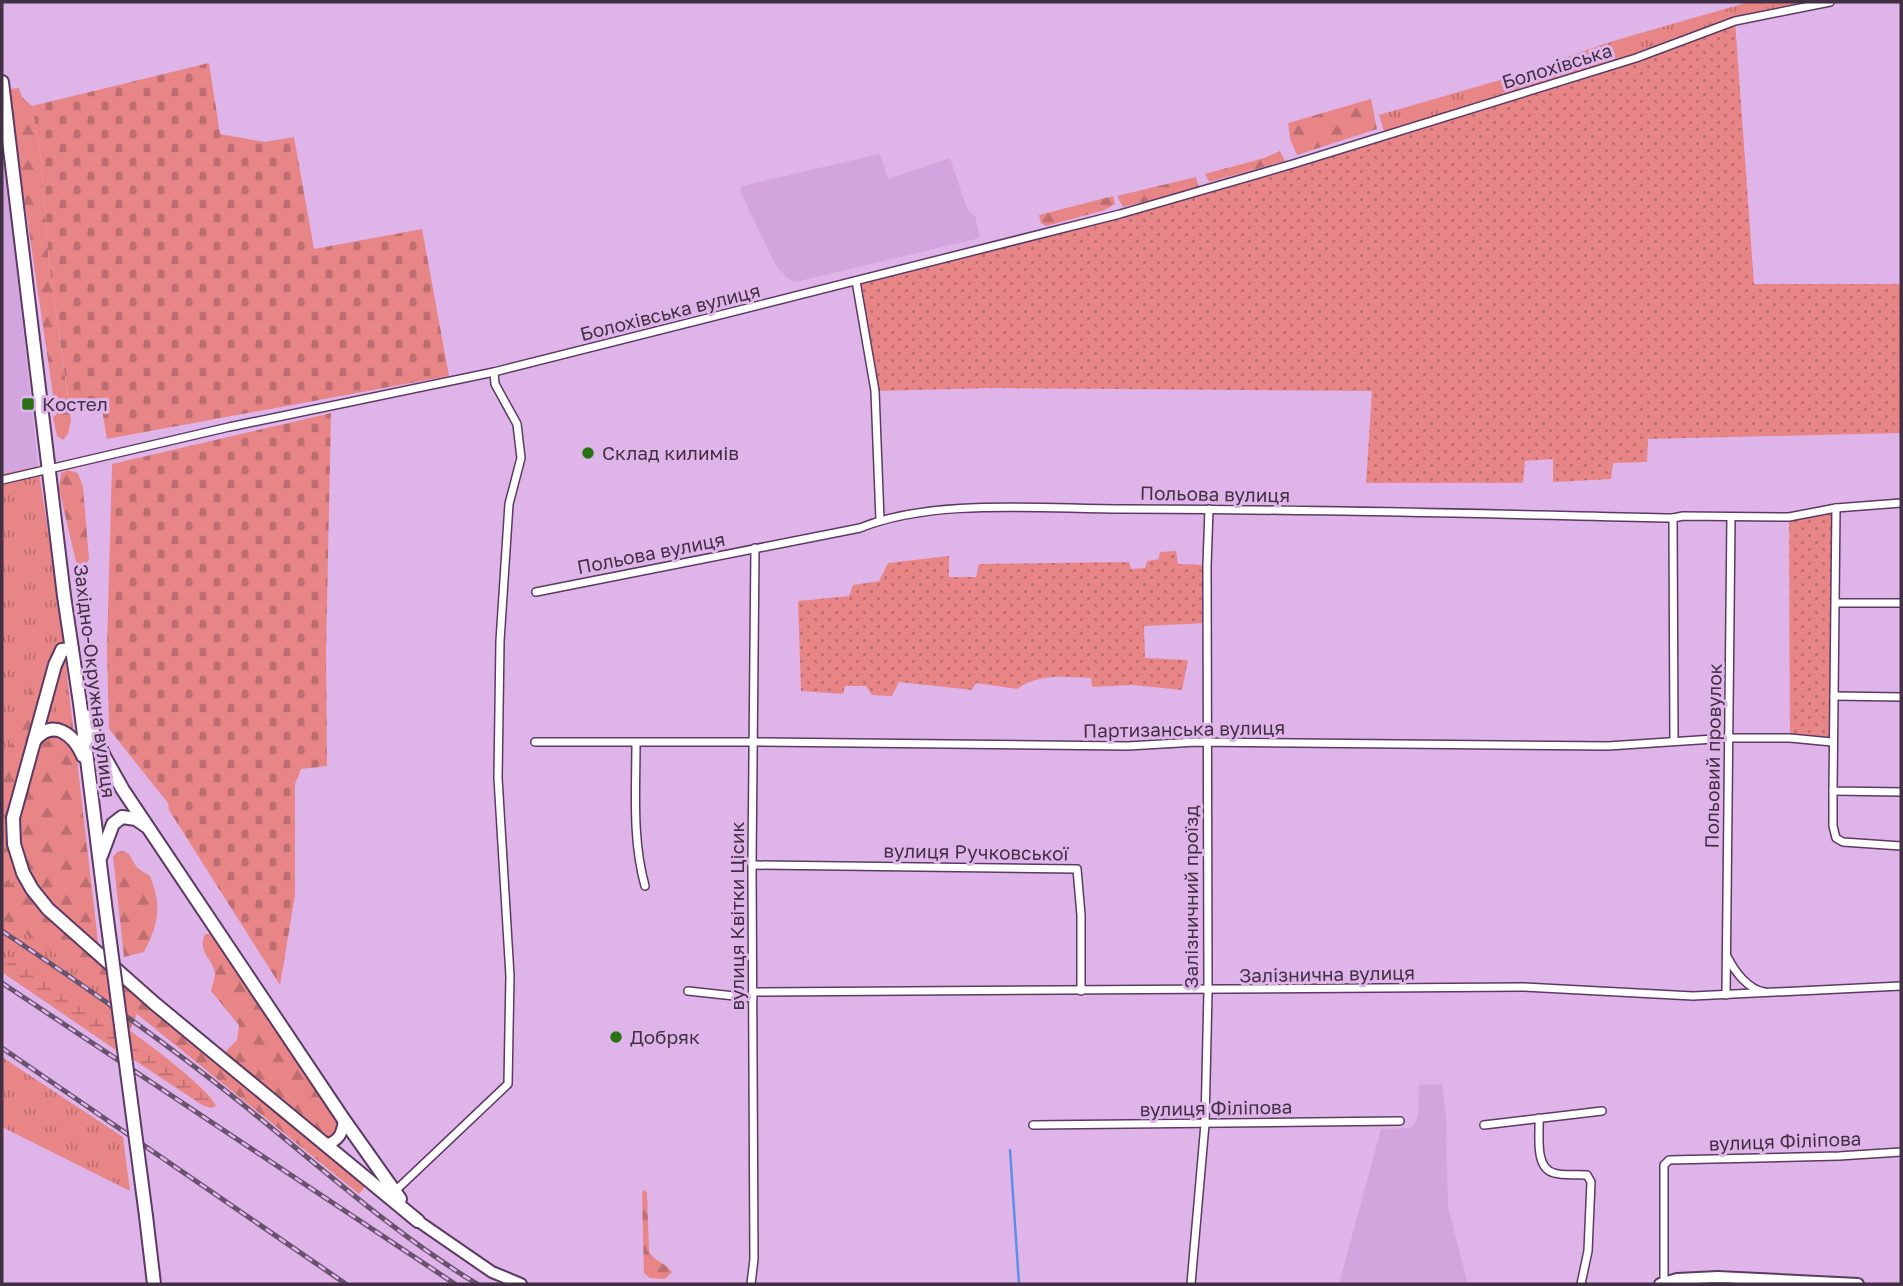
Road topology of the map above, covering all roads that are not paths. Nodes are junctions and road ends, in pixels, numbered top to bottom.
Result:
1 (1830, 2) edge
2 (2, 82) edge
3 (1293, 164) joint
4 (856, 281) junction
5 (494, 372) junction
6 (49, 468) junction
7 (2, 480) edge
8 (1901, 503) edge
9 (1836, 508) junction
10 (1209, 509) junction
11 (1731, 517) junction
12 (1673, 518) junction
13 (880, 520) junction
14 (755, 548) junction
15 (536, 592) dead end
16 (1836, 603) junction
17 (1901, 603) edge
18 (72, 649) junction
19 (1834, 696) junction
20 (1901, 696) edge
21 (80, 703) junction
22 (1729, 738) junction
23 (34, 741) junction
24 (1674, 741) junction
25 (535, 742) dead end
26 (754, 742) junction
27 (1205, 742) junction
28 (1832, 742) junction
29 (636, 743) junction
30 (88, 771) junction
31 (1833, 791) junction
32 (1901, 792) edge
33 (157, 839) junction
34 (1901, 846) edge
35 (100, 860) junction
36 (752, 866) junction
37 (645, 886) dead end
38 (1727, 954) junction
39 (1901, 986) edge
40 (688, 991) dead end
41 (1081, 991) junction
42 (1208, 991) junction
43 (1771, 993) junction
44 (753, 995) junction
45 (1726, 995) junction
46 (1602, 1111) dead end
47 (1539, 1118) junction
48 (344, 1120) junction
49 (1400, 1121) dead end
50 (1205, 1124) junction
51 (1032, 1125) dead end
52 (1484, 1125) dead end
53 (326, 1145) junction
54 (1901, 1152) edge
55 (392, 1194) junction
56 (418, 1221) joint
57 (1662, 1283) edge
58 (154, 1284) edge
59 (521, 1284) edge
60 (751, 1284) edge
61 (1191, 1284) edge
62 (1581, 1284) edge
63 (1858, 1284) edge

1 - 3 street, Болохівська
2 - 6 main road, Західно-Окружна вулиця
3 - 4 street, Болохівська вулиця
4 - 5 street, Болохівська вулиця
4 - 13 street
5 - 6 street, Болохівська вулиця
5 - 55 street
6 - 7 street, Болохівська вулиця
6 - 18 main road, Західно-Окружна вулиця
8 - 9 street, Польова вулиця
9 - 11 street, Польова вулиця
9 - 16 street
10 - 12 street, Польова вулиця
10 - 13 street, Польова вулиця
10 - 27 street, Залізничний проїзд
11 - 12 street, Польова вулиця
11 - 22 street, Польовий провулок
12 - 24 street
13 - 14 street, Польова вулиця
14 - 15 street, Польова вулиця
14 - 26 street, вулиця Квітки Цісик
16 - 17 street
16 - 19 street
18 - 21 main road, Західно-Окружна вулиця
18 - 23 main road
19 - 20 street
19 - 28 street
21 - 30 main road, Західно-Окружна вулиця
21 - 33 main road
22 - 24 street, Партизанська вулиця
22 - 28 street, Партизанська вулиця
22 - 38 street, Польовий провулок
23 - 30 main road
23 - 53 main road
24 - 27 street, Партизанська вулиця
25 - 29 street, Партизанська вулиця
26 - 27 street, Партизанська вулиця
26 - 29 street, Партизанська вулиця
26 - 36 street, вулиця Квітки Цісик
27 - 42 street, Залізничний проїзд
28 - 31 street
29 - 37 street
30 - 35 main road, Західно-Окружна вулиця
31 - 32 street
31 - 34 street
33 - 35 main road
33 - 48 main road
35 - 58 main road, Західно-Окружна вулиця, bridge
36 - 41 street, вулиця Ручковської
36 - 44 street, вулиця Квітки Цісик
38 - 43 street
38 - 45 street, Польовий провулок
39 - 43 street, Залізнична вулиця
40 - 44 street, Залізнична вулиця
41 - 42 street, Залізнична вулиця
41 - 44 street, Залізнична вулиця
42 - 45 street, Залізнична вулиця
42 - 50 street, Залізничний проїзд
43 - 45 street, Залізнична вулиця
44 - 60 street, вулиця Квітки Цісик
46 - 47 street
47 - 52 street
47 - 62 street
48 - 53 main road
48 - 55 main road
49 - 50 street, вулиця Філіпова
50 - 51 street, вулиця Філіпова
50 - 61 street, Залізничний проїзд
53 - 55 main road
54 - 57 street, вулиця Філіпова
55 - 56 main road
56 - 59 main road
57 - 63 main road

